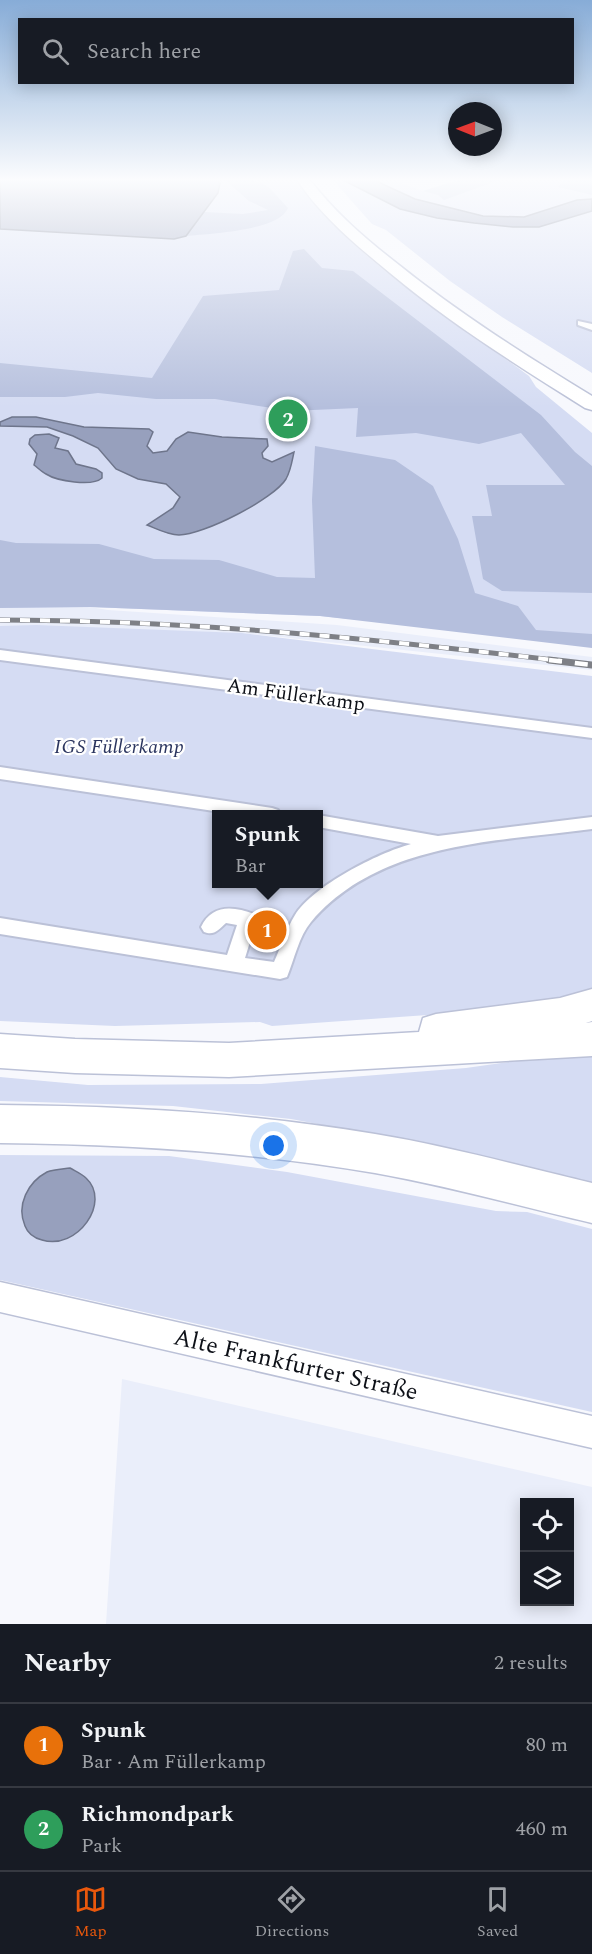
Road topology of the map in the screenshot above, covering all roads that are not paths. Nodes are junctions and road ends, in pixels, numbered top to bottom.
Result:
1 (378, 256) edge
2 (396, 256) edge
3 (581, 323) dead end
4 (592, 327) edge
5 (511, 353) junction
6 (592, 389) edge
7 (592, 404) edge
8 (592, 420) edge
9 (0, 655) edge
10 (592, 733) edge
11 (0, 773) edge
12 (245, 810) edge
13 (323, 822) edge
14 (592, 823) edge
15 (440, 842) junction
16 (0, 926) edge
17 (210, 927) dead end
18 (233, 965) junction
19 (592, 1005) edge
20 (592, 1039) edge
21 (0, 1051) edge
22 (125, 1058) junction
23 (0, 1124) edge
24 (592, 1203) edge
25 (0, 1297) edge
26 (592, 1432) edge

1 - 5 highway
2 - 6 highway
3 - 4 street
5 - 7 highway
5 - 8 highway
9 - 10 street, Am Füllerkamp
11 - 12 street
13 - 15 street
14 - 15 street
15 - 18 street
16 - 18 street
17 - 18 street
19 - 22 highway
20 - 22 highway
21 - 22 highway
23 - 24 highway
25 - 26 street, Alte Frankfurter Straße

